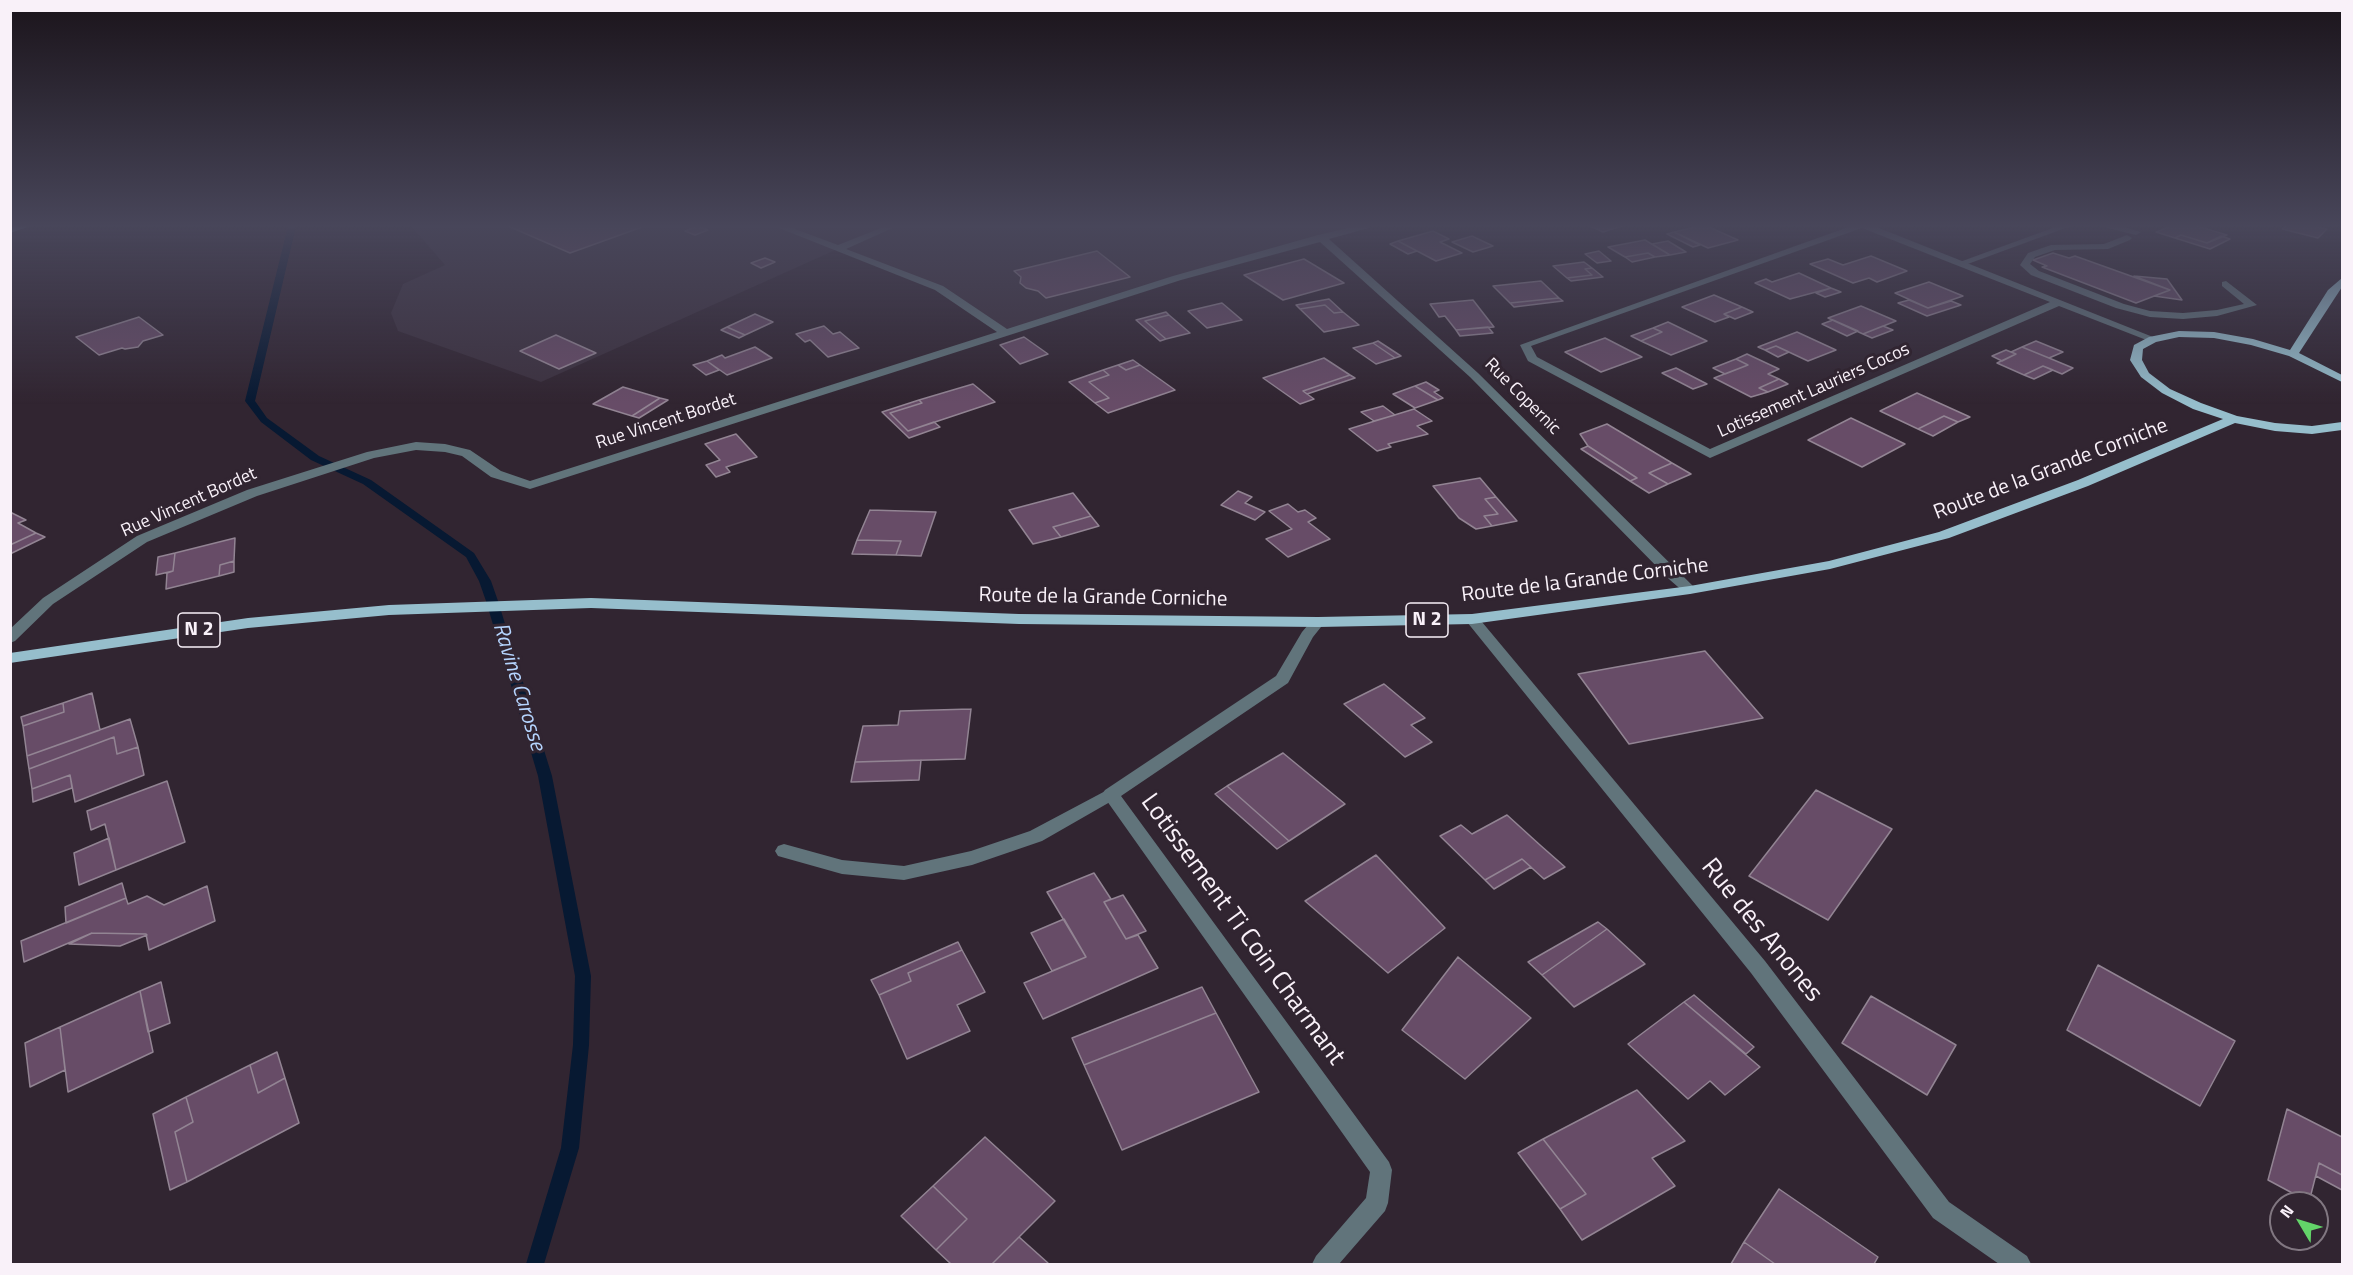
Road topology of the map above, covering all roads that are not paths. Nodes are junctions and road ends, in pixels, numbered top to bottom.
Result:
1 (933, 286) edge
2 (1156, 286) edge
3 (1375, 286) edge
4 (1692, 286) edge
5 (2018, 286) edge
6 (2067, 286) edge
7 (2228, 286) edge
8 (2338, 286) edge
9 (2059, 302) junction
10 (1004, 332) junction
11 (2153, 339) junction
12 (2293, 354) junction
13 (2343, 378) edge
14 (2234, 419) junction
15 (2343, 426) edge
16 (1690, 590) junction
17 (1472, 619) junction
18 (1318, 622) junction
19 (10, 638) edge
20 (10, 658) edge
21 (1111, 794) junction
22 (784, 851) dead end
23 (1324, 1264) edge
24 (2019, 1264) edge

1 - 10 street
2 - 10 street, Rue Vincent Bordet
3 - 16 street, Rue Copernic
4 - 9 street, Lotissement Lauriers Cocos
5 - 9 street
6 - 7 street
8 - 12 main road
9 - 11 street
10 - 19 street, Rue Vincent Bordet
11 - 12 main road
11 - 14 main road
12 - 13 main road
14 - 15 main road
14 - 16 main road, Route de la Grande Corniche / N 2
16 - 17 main road, Route de la Grande Corniche / N 2
17 - 18 main road, Route de la Grande Corniche / N 2
17 - 24 street, Rue des Anones
18 - 20 main road, Route de la Grande Corniche / N 2
18 - 21 street, Lotissement Ti Coin Charmant
21 - 22 street
21 - 23 street, Lotissement Ti Coin Charmant

